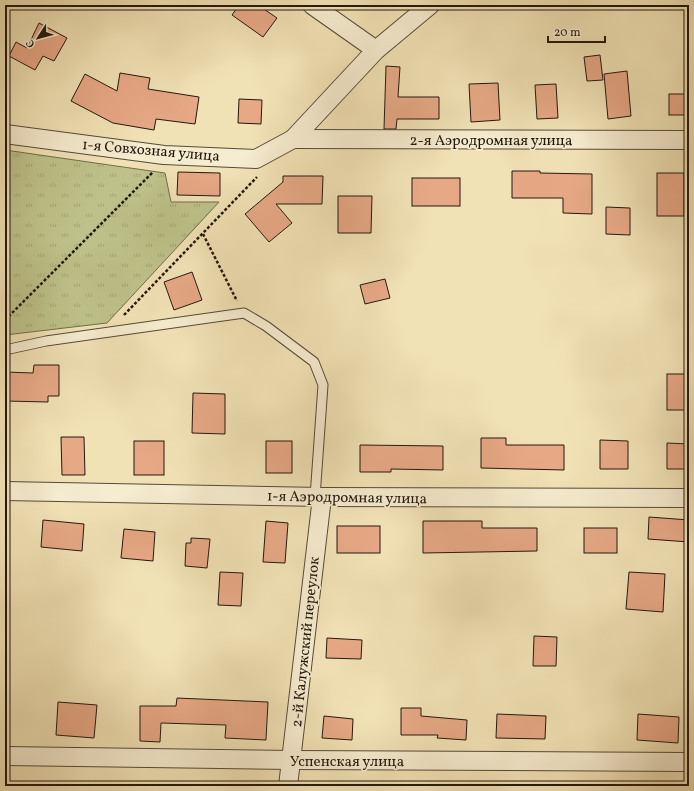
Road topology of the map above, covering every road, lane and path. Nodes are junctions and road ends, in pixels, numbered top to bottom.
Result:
1 (312, 5) edge
2 (430, 5) edge
3 (376, 50) junction
4 (5, 134) edge
5 (293, 139) junction
6 (689, 140) edge
7 (171, 155) junction
8 (261, 173) dead end
9 (203, 234) junction
10 (244, 314) junction
11 (5, 320) edge
12 (108, 332) junction
13 (5, 350) edge
14 (5, 491) edge
15 (318, 497) junction
16 (689, 498) edge
17 (5, 756) edge
18 (292, 760) junction
19 (689, 762) edge
20 (288, 786) edge

1 - 3 street
2 - 3 street
3 - 5 street
4 - 7 street, 1-я Совхозная улица
5 - 6 street, 2-я Аэродромная улица
5 - 7 street, 1-я Совхозная улица
7 - 11 path
8 - 9 path
9 - 10 path
9 - 12 path
10 - 12 lane
10 - 15 lane
12 - 13 lane
14 - 15 street, 1-я Аэродромная улица
15 - 16 street, 1-я Аэродромная улица
15 - 18 street, 2-й Калужский переулок
17 - 18 street, Успенская улица
18 - 19 street, Успенская улица
18 - 20 street, 2-й Калужский переулок

